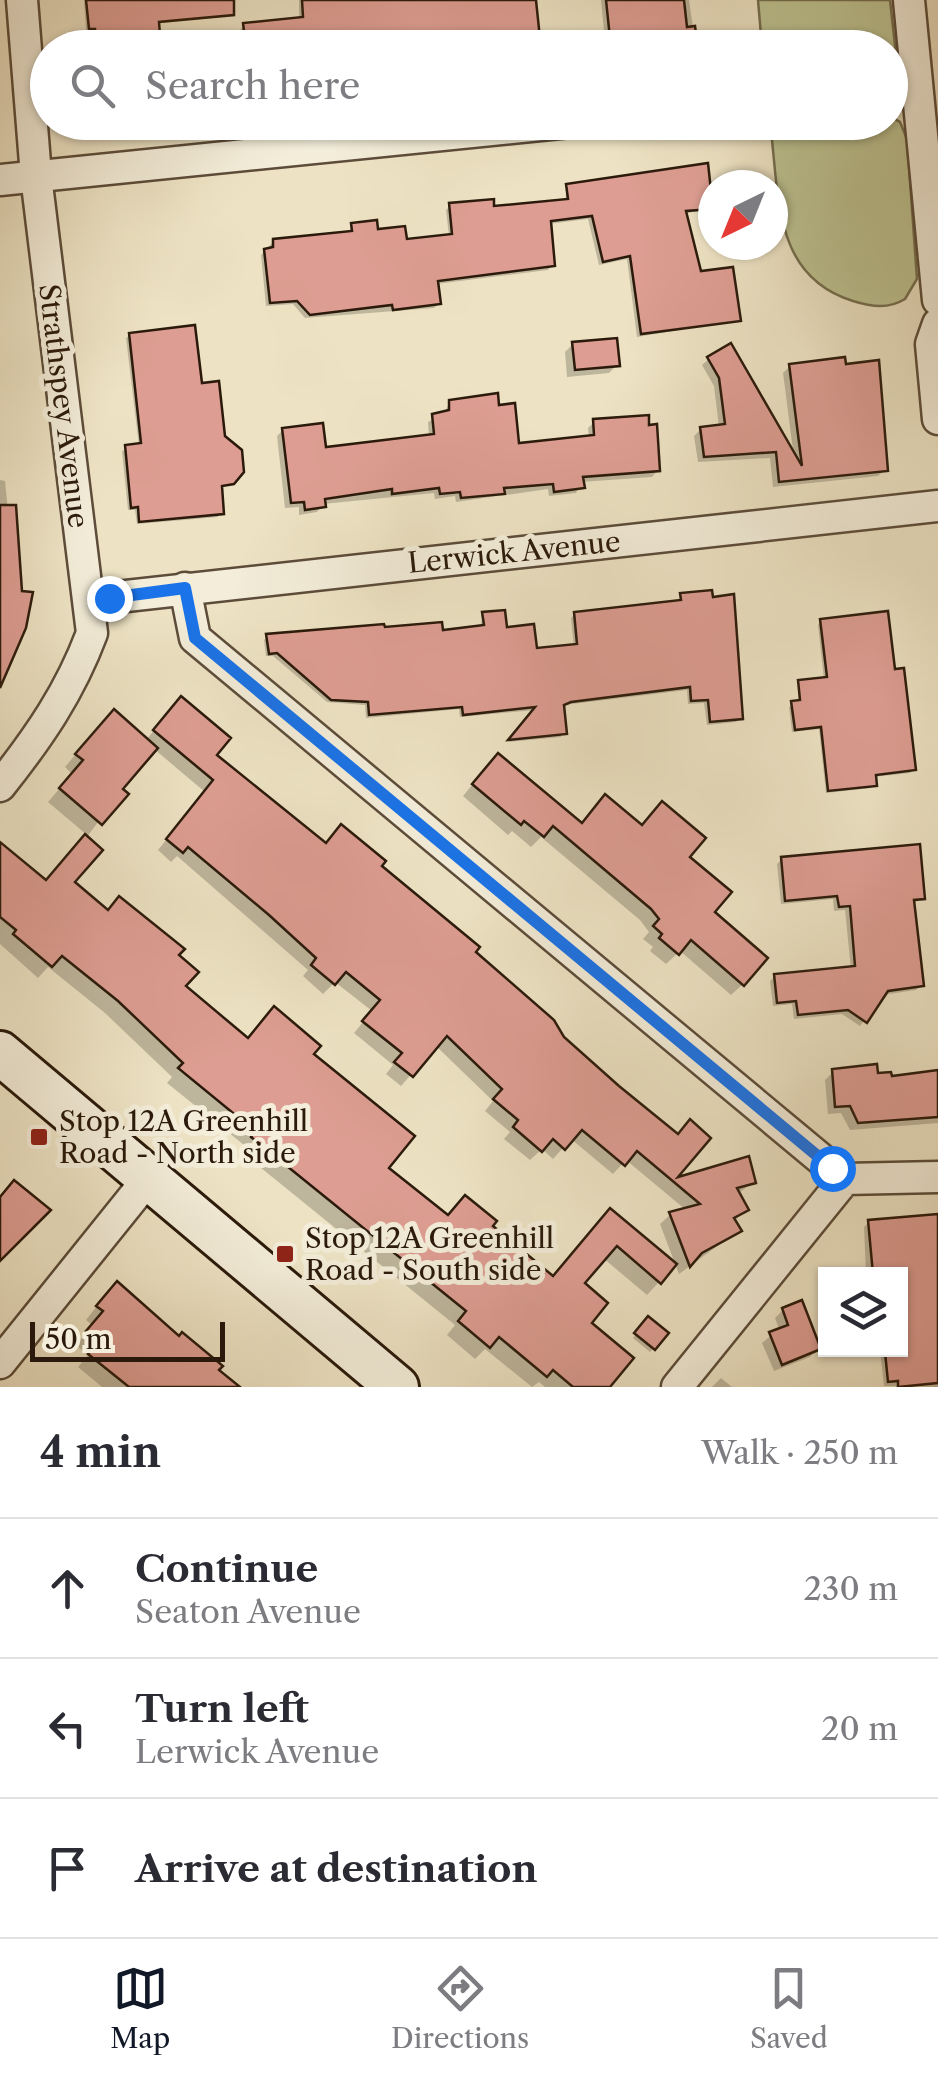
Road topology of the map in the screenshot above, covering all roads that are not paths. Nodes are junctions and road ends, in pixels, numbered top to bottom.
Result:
1 (22, 0) edge
2 (909, 0) edge
3 (915, 92) edge
4 (30, 101) edge
5 (33, 140) edge
6 (392, 140) edge
7 (36, 176) junction
8 (0, 180) edge
9 (938, 300) edge
10 (938, 324) edge
11 (938, 420) edge
12 (938, 506) edge
13 (185, 588) junction
14 (90, 600) junction
15 (0, 786) edge
16 (0, 1053) edge
17 (938, 1177) edge
18 (148, 1179) junction
19 (845, 1180) junction
20 (0, 1363) edge
21 (397, 1387) edge
22 (677, 1387) edge

1 - 4 street, Strathspey Avenue
2 - 3 street
3 - 9 street
5 - 7 street, Strathspey Avenue
6 - 7 street
7 - 8 street
7 - 14 street, Strathspey Avenue
10 - 11 street
12 - 13 street, Lerwick Avenue
13 - 14 street, Lerwick Avenue
13 - 19 street
14 - 15 street, Strathspey Avenue
16 - 18 main road
17 - 19 street
18 - 20 street
18 - 21 main road
19 - 22 street

